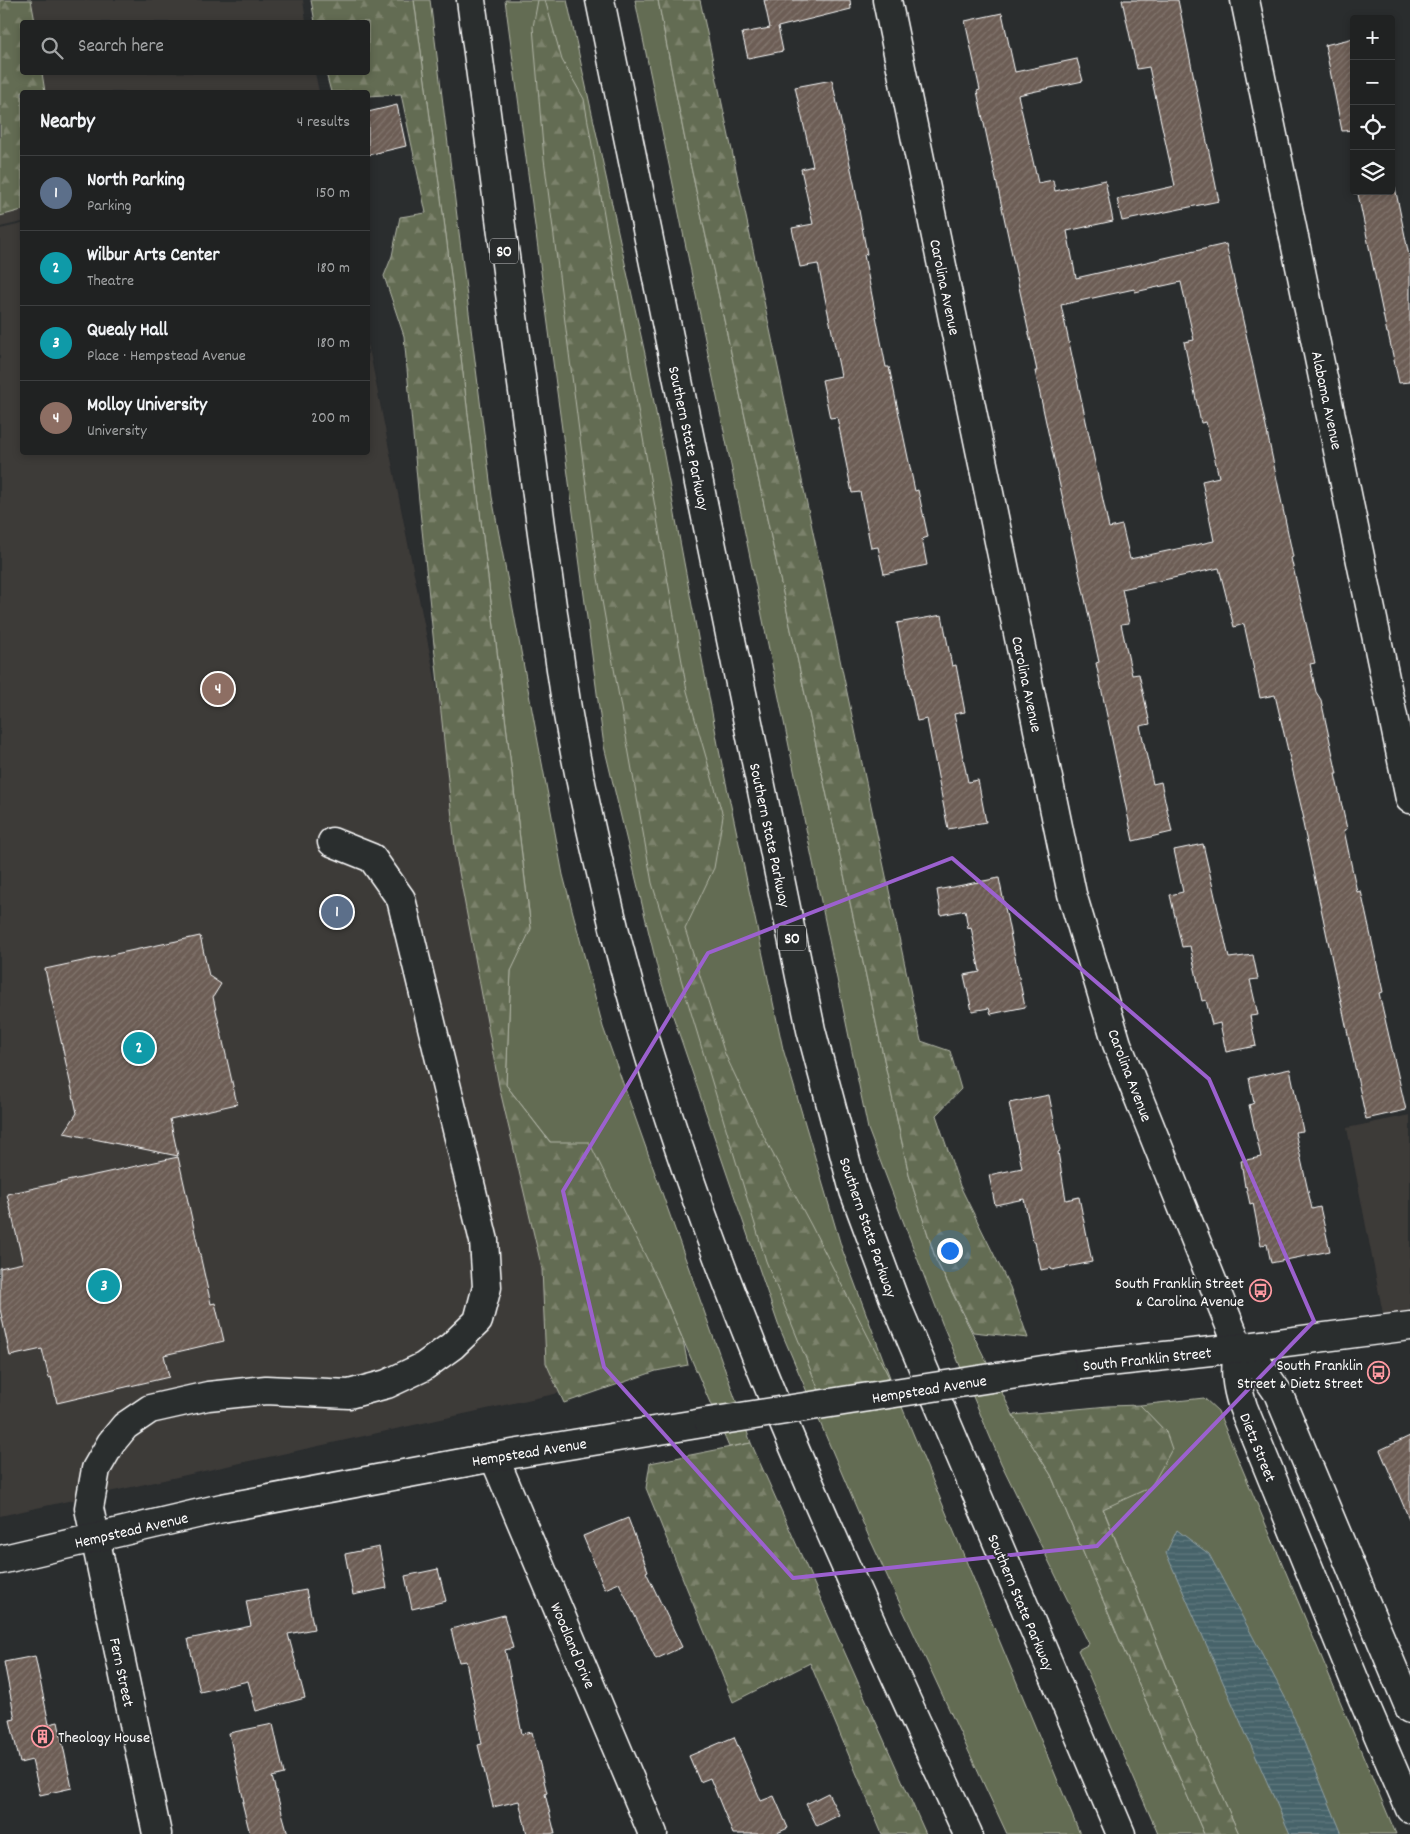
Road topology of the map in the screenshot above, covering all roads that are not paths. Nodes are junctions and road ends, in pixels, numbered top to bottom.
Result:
1 (471, 0) edge
2 (600, 0) edge
3 (887, 0) edge
4 (1245, 0) edge
5 (1410, 799) edge
6 (332, 842) dead end
7 (1410, 1326) edge
8 (1239, 1348) junction
9 (1062, 1367) joint
10 (494, 1456) junction
11 (95, 1539) junction
12 (0, 1560) edge
13 (1392, 1667) junction
14 (1355, 1680) junction
15 (1410, 1709) edge
16 (1410, 1808) edge
17 (157, 1834) edge
18 (654, 1834) edge
19 (968, 1834) edge
20 (1121, 1834) edge

1 - 19 main road, SO
2 - 20 main road, Southern State Parkway / SO
3 - 8 main road, Carolina Avenue
4 - 5 main road, Alabama Avenue
6 - 11 main road, Fern Street
7 - 8 main road, South Franklin Street
8 - 9 main road, South Franklin Street
8 - 13 main road
8 - 14 main road, Dietz Street
9 - 10 main road, Hempstead Avenue, bridge
10 - 11 main road, Hempstead Avenue
10 - 18 main road, Woodland Drive
11 - 12 main road, Hempstead Avenue
11 - 17 main road, Fern Street
13 - 14 main road
13 - 15 main road
14 - 16 main road, Dietz Street

